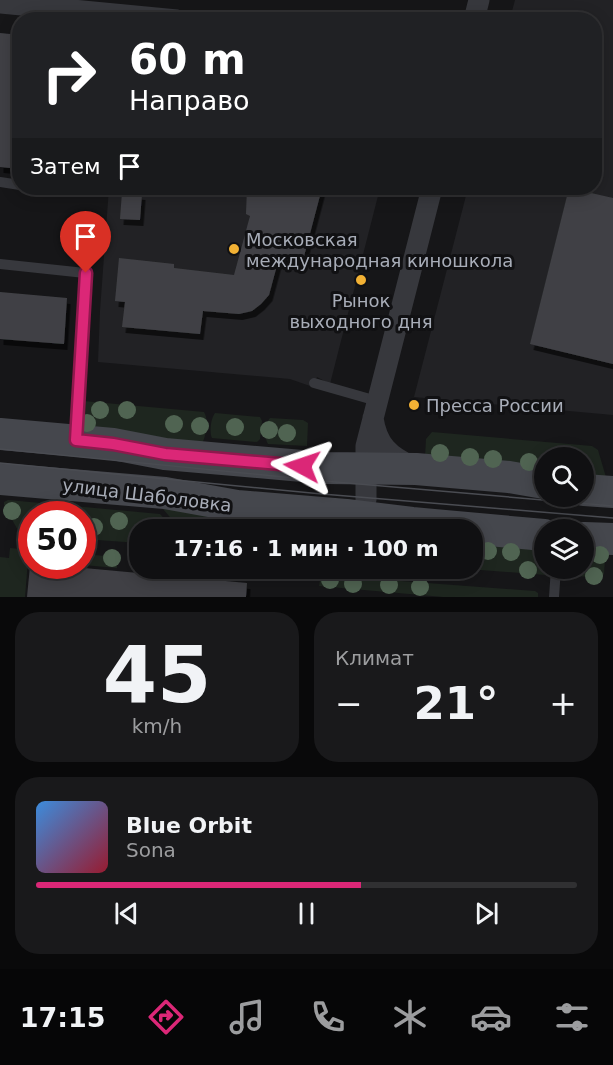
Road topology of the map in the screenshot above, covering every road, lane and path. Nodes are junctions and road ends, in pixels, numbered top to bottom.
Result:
1 (0, 3) edge
2 (52, 12) edge
3 (430, 195) edge
4 (0, 264) edge
5 (314, 383) dead end
6 (375, 409) junction
7 (0, 434) edge
8 (76, 440) junction
9 (364, 469) junction
10 (416, 469) junction
11 (0, 479) edge
12 (534, 481) edge
13 (594, 491) edge
14 (613, 492) edge
15 (365, 512) junction
16 (534, 534) edge
17 (594, 538) edge
18 (613, 539) edge
19 (555, 579) edge
20 (554, 597) edge

1 - 2 street
3 - 6 street
4 - 8 lane
5 - 6 lane
6 - 9 street
6 - 10 street
7 - 8 main road
8 - 9 main road
9 - 10 main road
9 - 15 street
10 - 12 main road
11 - 15 main road, улица Шаболовка
13 - 14 main road
15 - 16 main road, улица Шаболовка
17 - 18 main road
19 - 20 lane

